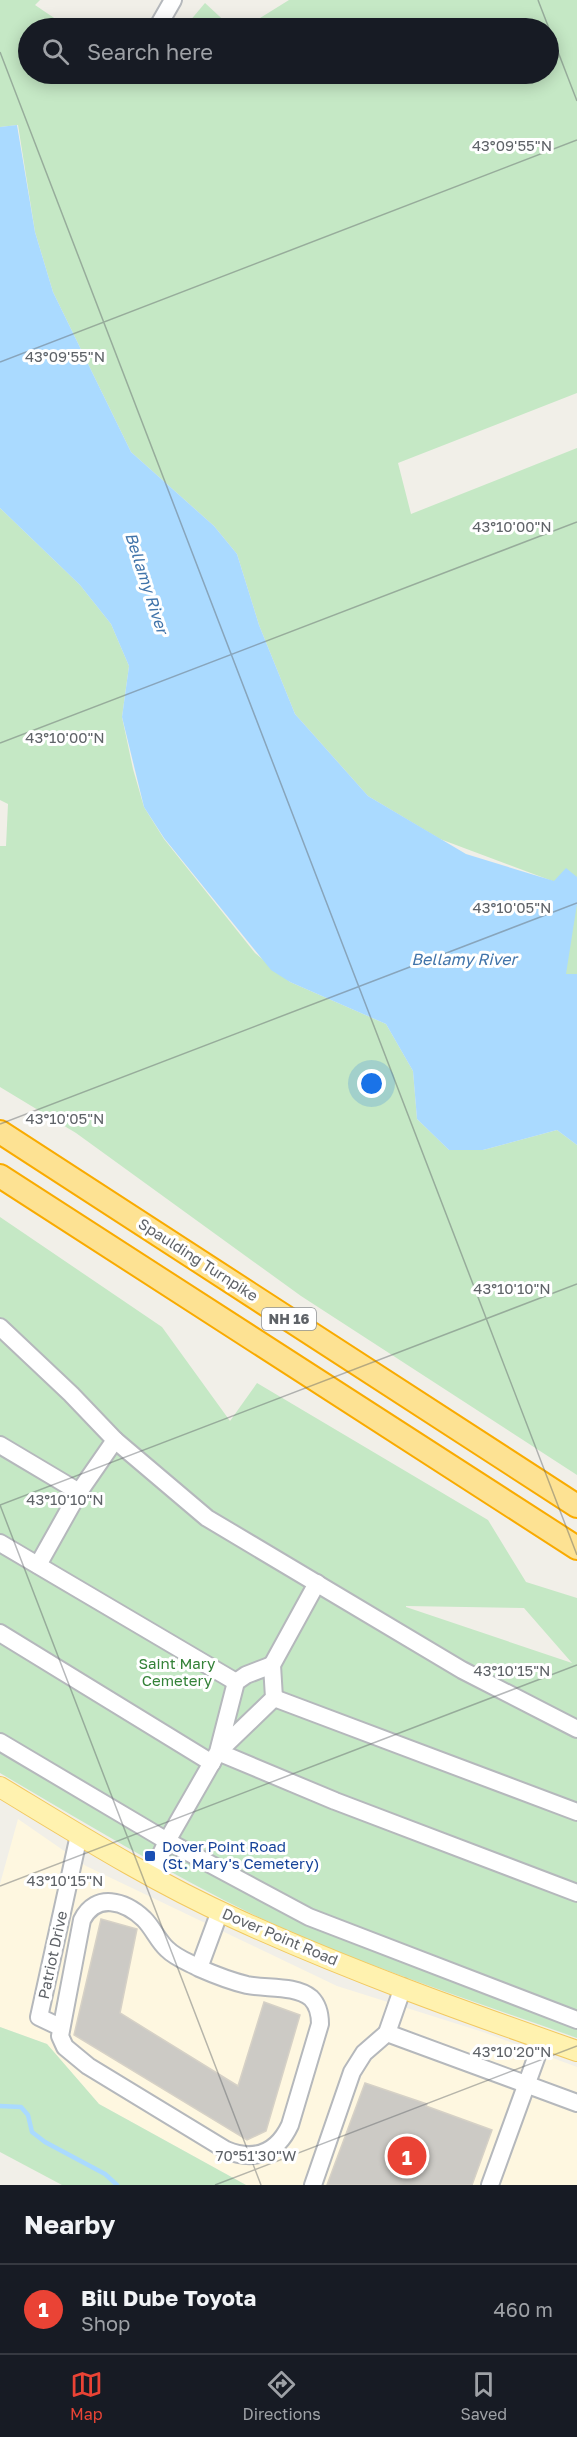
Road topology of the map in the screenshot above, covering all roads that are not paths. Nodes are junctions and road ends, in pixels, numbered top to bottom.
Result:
1 (173, 0) edge
2 (163, 18) edge
3 (0, 1132) edge
4 (0, 1176) edge
5 (0, 1328) edge
6 (115, 1440) junction
7 (0, 1445) edge
8 (79, 1492) junction
9 (577, 1506) edge
10 (0, 1543) edge
11 (577, 1548) edge
12 (38, 1565) junction
13 (317, 1583) junction
14 (0, 1634) edge
15 (272, 1665) junction
16 (236, 1682) junction
17 (274, 1698) junction
18 (577, 1729) edge
19 (0, 1742) edge
20 (215, 1758) junction
21 (0, 1787) edge
22 (577, 1812) edge
23 (79, 1835) junction
24 (167, 1841) junction
25 (151, 1876) junction
26 (577, 1893) edge
27 (220, 1911) junction
28 (199, 1968) junction
29 (403, 1986) junction
30 (577, 2020) edge
31 (60, 2027) junction
32 (387, 2033) junction
33 (543, 2039) junction
34 (577, 2051) edge
35 (526, 2085) junction
36 (577, 2103) edge
37 (313, 2185) edge
38 (490, 2185) edge

1 - 2 lane
3 - 9 highway, Spaulding Turnpike / NH 16
4 - 11 highway, NH 16
5 - 6 lane
6 - 8 lane
6 - 13 lane
7 - 8 lane
8 - 12 lane
10 - 12 lane
12 - 16 lane
13 - 15 lane
13 - 18 lane
14 - 20 lane
15 - 16 lane
15 - 17 lane
16 - 20 lane
17 - 20 lane
17 - 22 lane
19 - 24 lane
20 - 24 lane
20 - 26 lane
21 - 23 main road, Dover Point Road
23 - 25 main road, Dover Point Road
23 - 31 lane, Patriot Drive
24 - 25 lane
24 - 30 lane
25 - 27 main road, Dover Point Road
27 - 28 lane
27 - 29 main road, Dover Point Road
28 - 31 lane
28 - 31 lane
29 - 32 lane
29 - 33 main road, Dover Point Road
32 - 35 lane
32 - 37 lane
33 - 34 main road, Dover Point Road
33 - 35 lane
35 - 36 lane
35 - 38 lane

